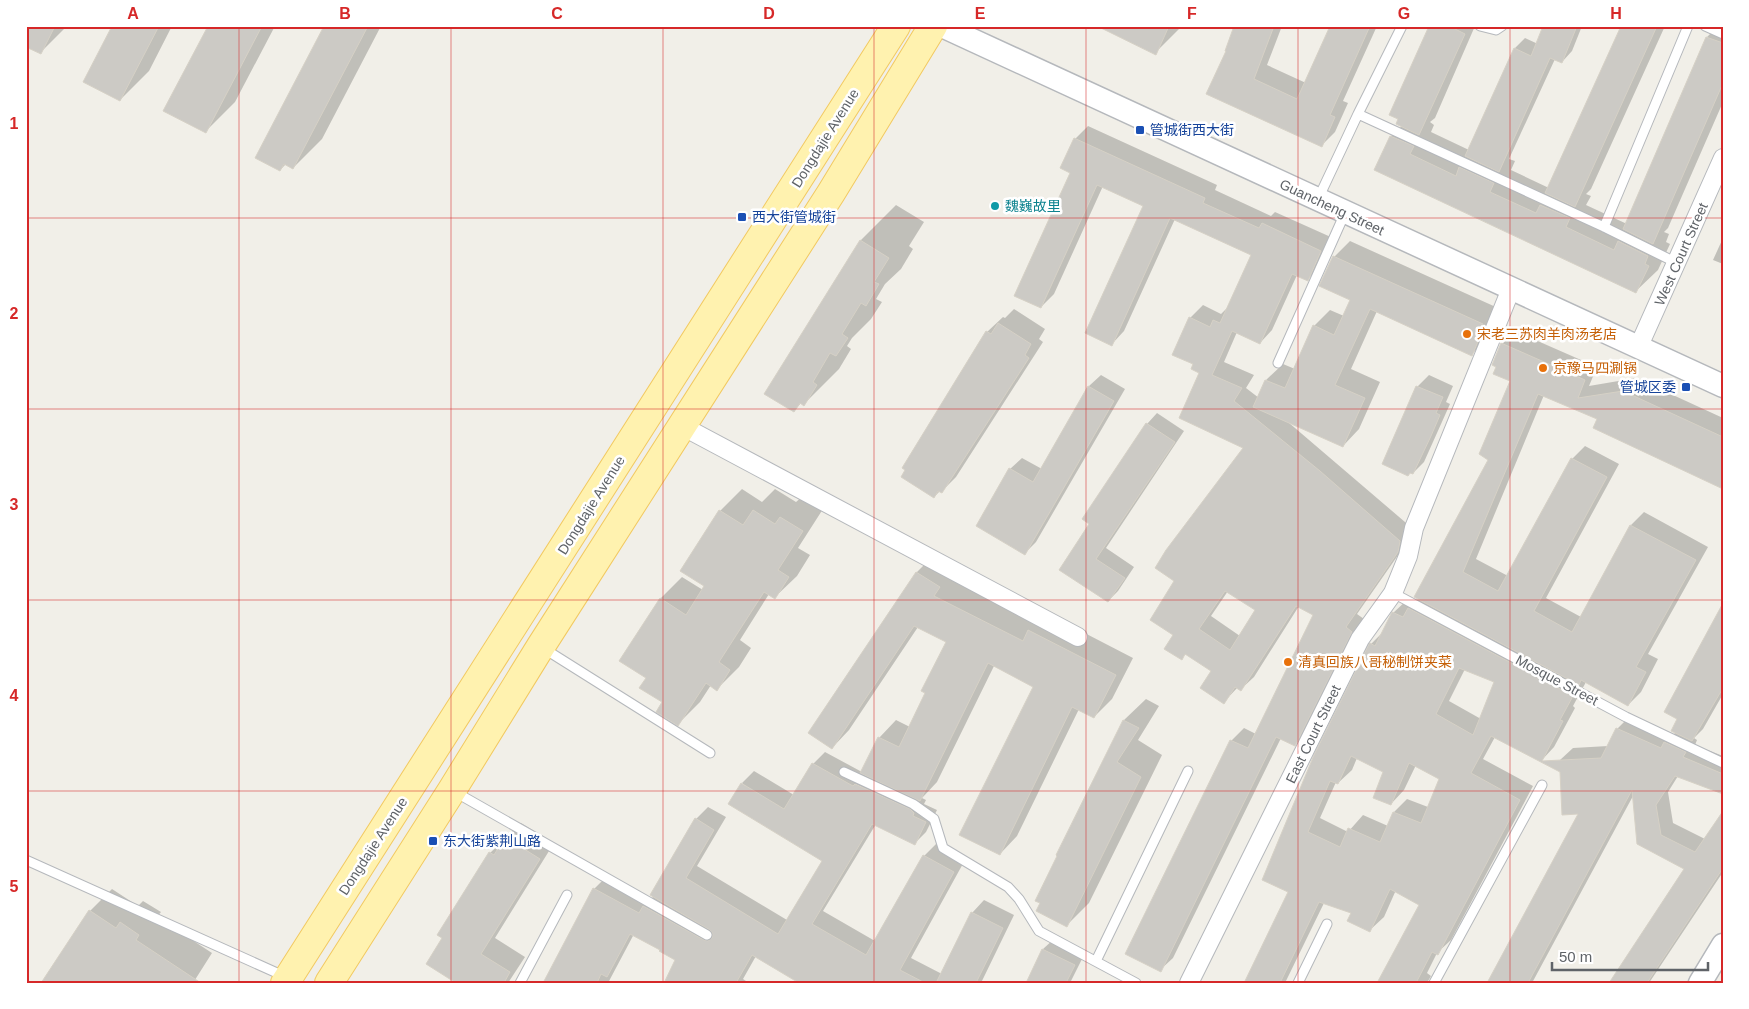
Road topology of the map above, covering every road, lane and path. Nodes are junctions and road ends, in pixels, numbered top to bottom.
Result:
1 (896, 26) edge
2 (933, 26) edge
3 (942, 26) edge
4 (1402, 26) edge
5 (1480, 26) edge
6 (1502, 26) edge
7 (1688, 26) edge
8 (1705, 26) edge
9 (1723, 34) edge
10 (1358, 114) junction
11 (1723, 158) edge
12 (1318, 200) junction
13 (1345, 213) junction
14 (1604, 227) junction
15 (1676, 263) junction
16 (1510, 289) junction
17 (1638, 348) junction
18 (1278, 363) dead end
19 (1723, 386) edge
20 (682, 426) junction
21 (1393, 593) junction
22 (1078, 637) dead end
23 (541, 646) junction
24 (710, 754) dead end
25 (1723, 763) edge
26 (844, 772) dead end
27 (1188, 772) dead end
28 (1542, 785) dead end
29 (452, 790) junction
30 (26, 860) edge
31 (567, 895) dead end
32 (1327, 924) dead end
33 (707, 935) dead end
34 (1723, 945) edge
35 (1096, 961) junction
36 (287, 980) edge
37 (338, 980) edge
38 (520, 983) edge
39 (1136, 983) edge
40 (1189, 983) edge
41 (1298, 983) edge
42 (1434, 983) edge
43 (1700, 983) edge

1 - 36 main road, Dongdajie Avenue
2 - 20 main road
3 - 12 street, Guancheng Street
4 - 10 lane
5 - 6 lane
7 - 14 lane
8 - 9 lane
10 - 12 lane
10 - 14 lane
11 - 15 street, West Court Street
12 - 13 street, Guancheng Street
13 - 16 street, Guancheng Street
13 - 18 lane
14 - 15 lane
15 - 17 street, West Court Street
16 - 17 street, Guancheng Street
16 - 21 street, East Court Street
17 - 19 street, Guancheng Street
20 - 22 street
20 - 23 main road
21 - 25 lane, Mosque Street
21 - 40 street, East Court Street
23 - 24 lane
23 - 29 main road
26 - 35 lane
27 - 35 lane
28 - 42 lane
29 - 33 lane
29 - 37 main road
30 - 36 lane
31 - 38 lane
32 - 41 lane
34 - 43 street
35 - 39 lane

